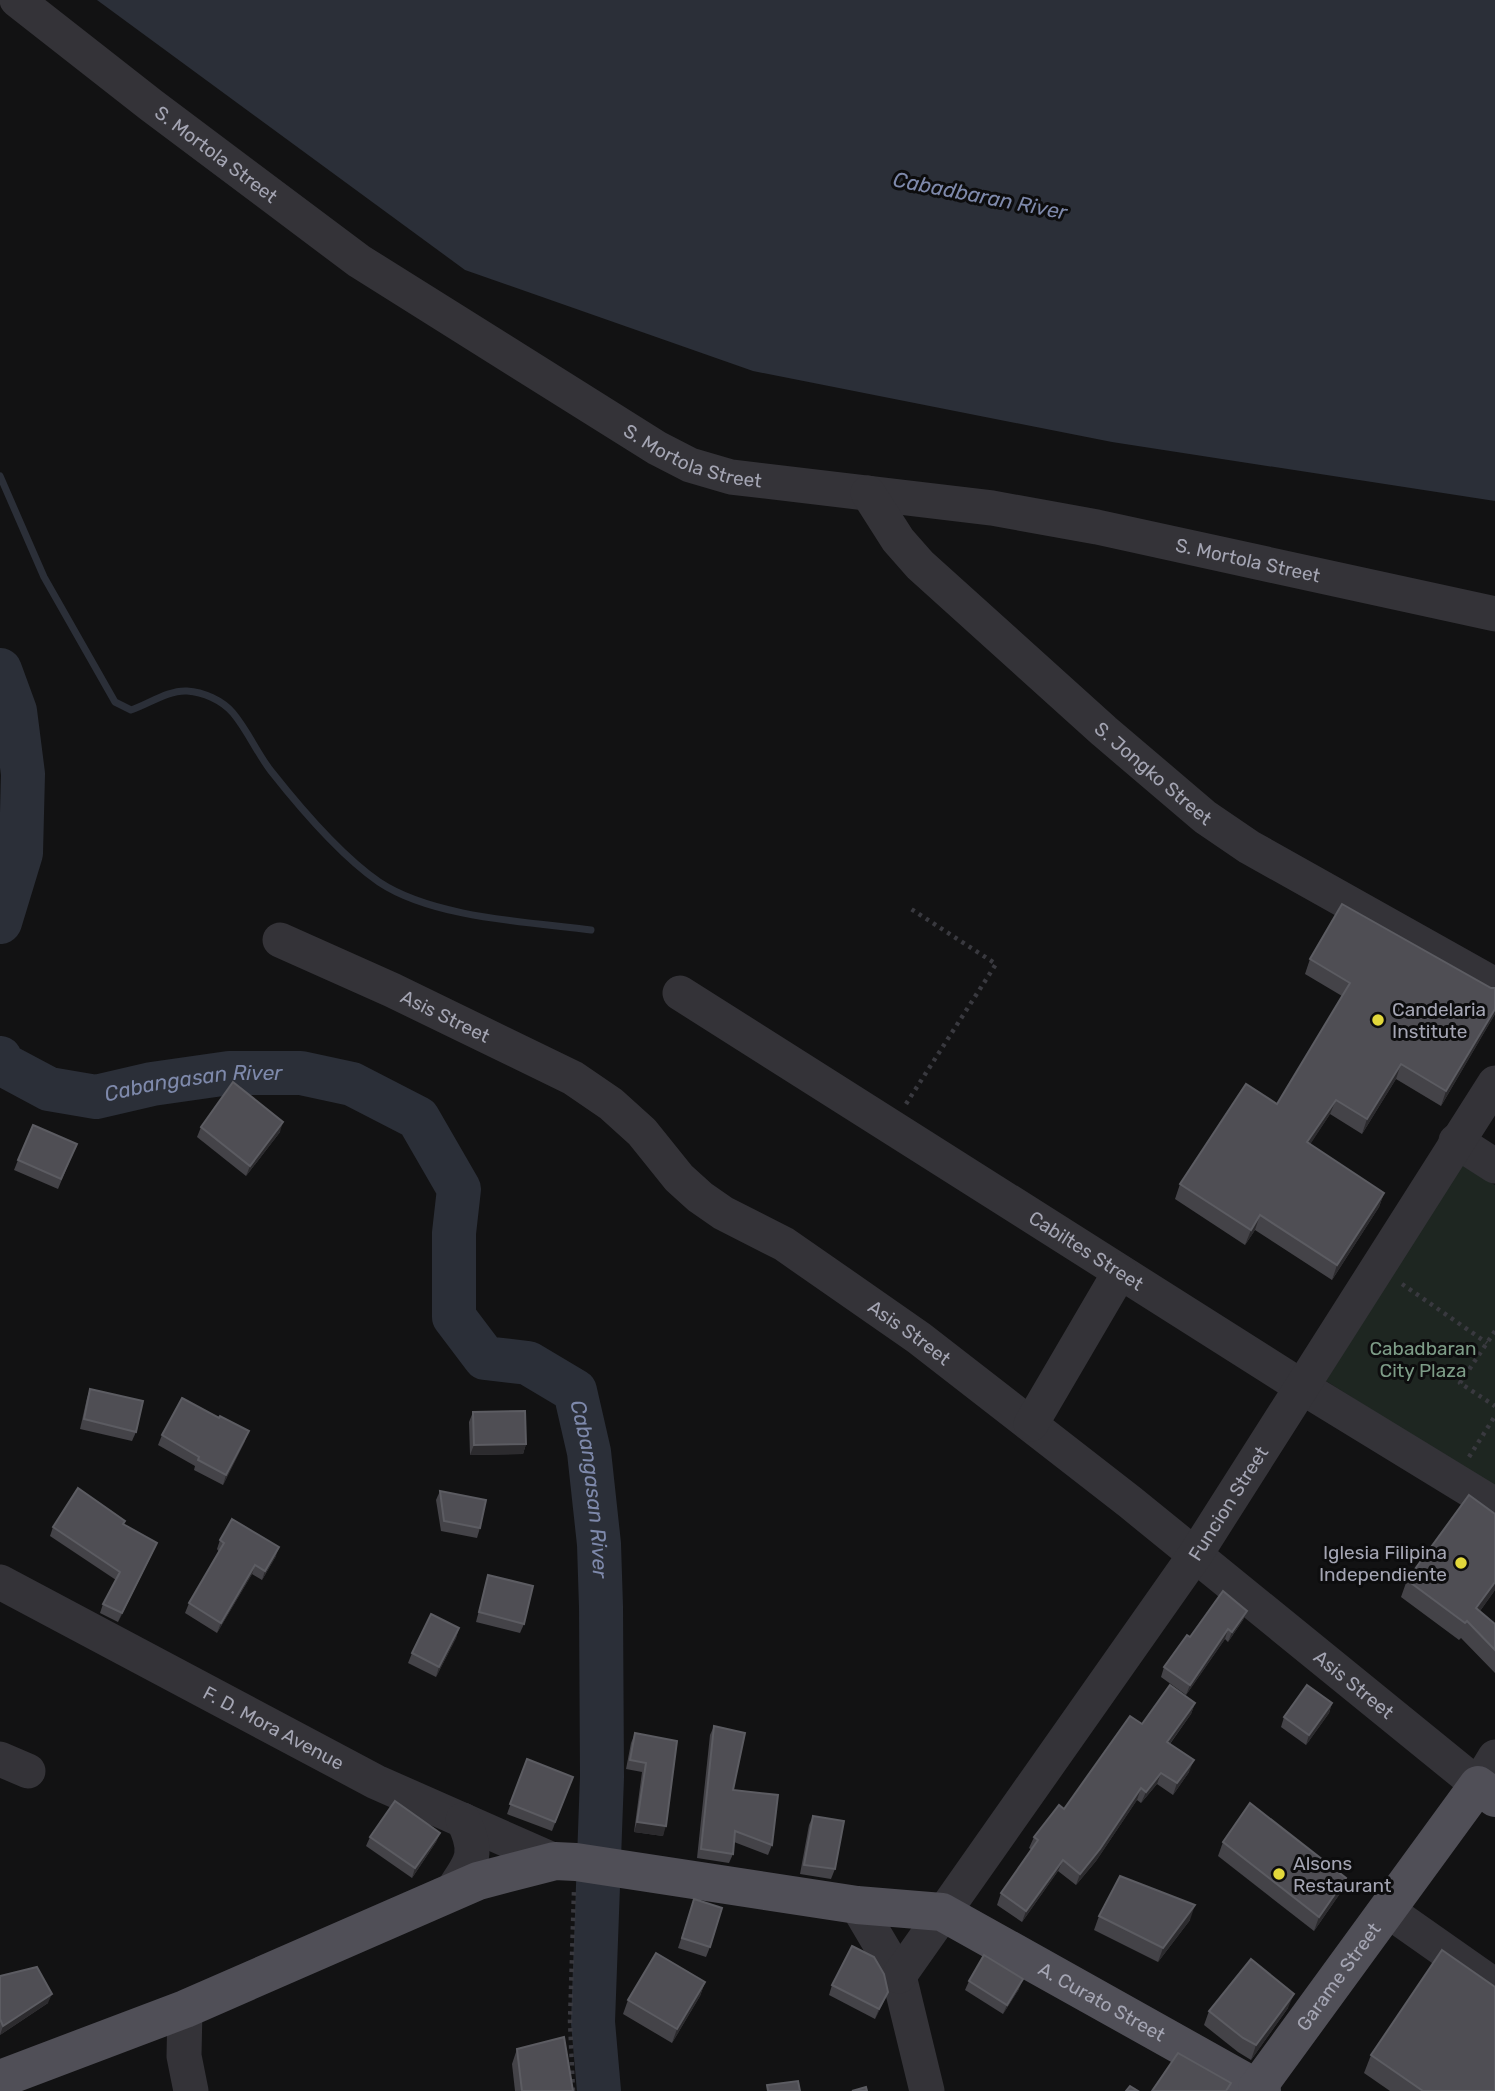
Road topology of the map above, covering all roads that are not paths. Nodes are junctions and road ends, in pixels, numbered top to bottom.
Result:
1 (17, 0) edge
2 (868, 493) junction
3 (1495, 614) edge
4 (279, 940) dead end
5 (1495, 985) edge
6 (680, 993) dead end
7 (1495, 1083) edge
8 (1456, 1141) junction
9 (1495, 1166) edge
10 (1120, 1272) junction
11 (1302, 1387) junction
12 (1031, 1424) junction
13 (1495, 1505) edge
14 (1195, 1555) junction
15 (0, 1581) edge
16 (1489, 1780) edge
17 (463, 1821) junction
18 (579, 1863) junction
19 (450, 1894) junction
20 (857, 1905) junction
21 (1387, 1910) junction
22 (942, 1912) junction
23 (899, 1976) junction
24 (1495, 1986) edge
25 (168, 2016) junction
26 (0, 2079) edge
27 (1258, 2090) edge
28 (191, 2091) edge
29 (927, 2091) edge

1 - 2 street, S. Mortola Street
2 - 3 street, S. Mortola Street
2 - 5 street, S. Jongko Street
4 - 12 street, Asis Street
6 - 10 street, Cabiltes Street
7 - 8 street, Funcion Street
8 - 9 street
8 - 11 street, Funcion Street
10 - 11 street, Cabiltes Street
10 - 12 street
11 - 13 street, Cabiltes Street
11 - 14 street, Funcion Street
12 - 14 street, Asis Street
14 - 16 street, Asis Street
14 - 22 street, Funcion Street
15 - 17 street, F. D. Mora Avenue
16 - 21 main road, Garame Street
17 - 18 street, F. D. Mora Avenue
17 - 19 street
18 - 19 main road
18 - 20 main road
19 - 25 main road
20 - 22 main road
20 - 23 street
21 - 24 street
21 - 27 main road, Garame Street
22 - 23 street, Funcion Street
22 - 27 main road, A. Curato Street
23 - 29 street
25 - 26 main road
25 - 28 street

